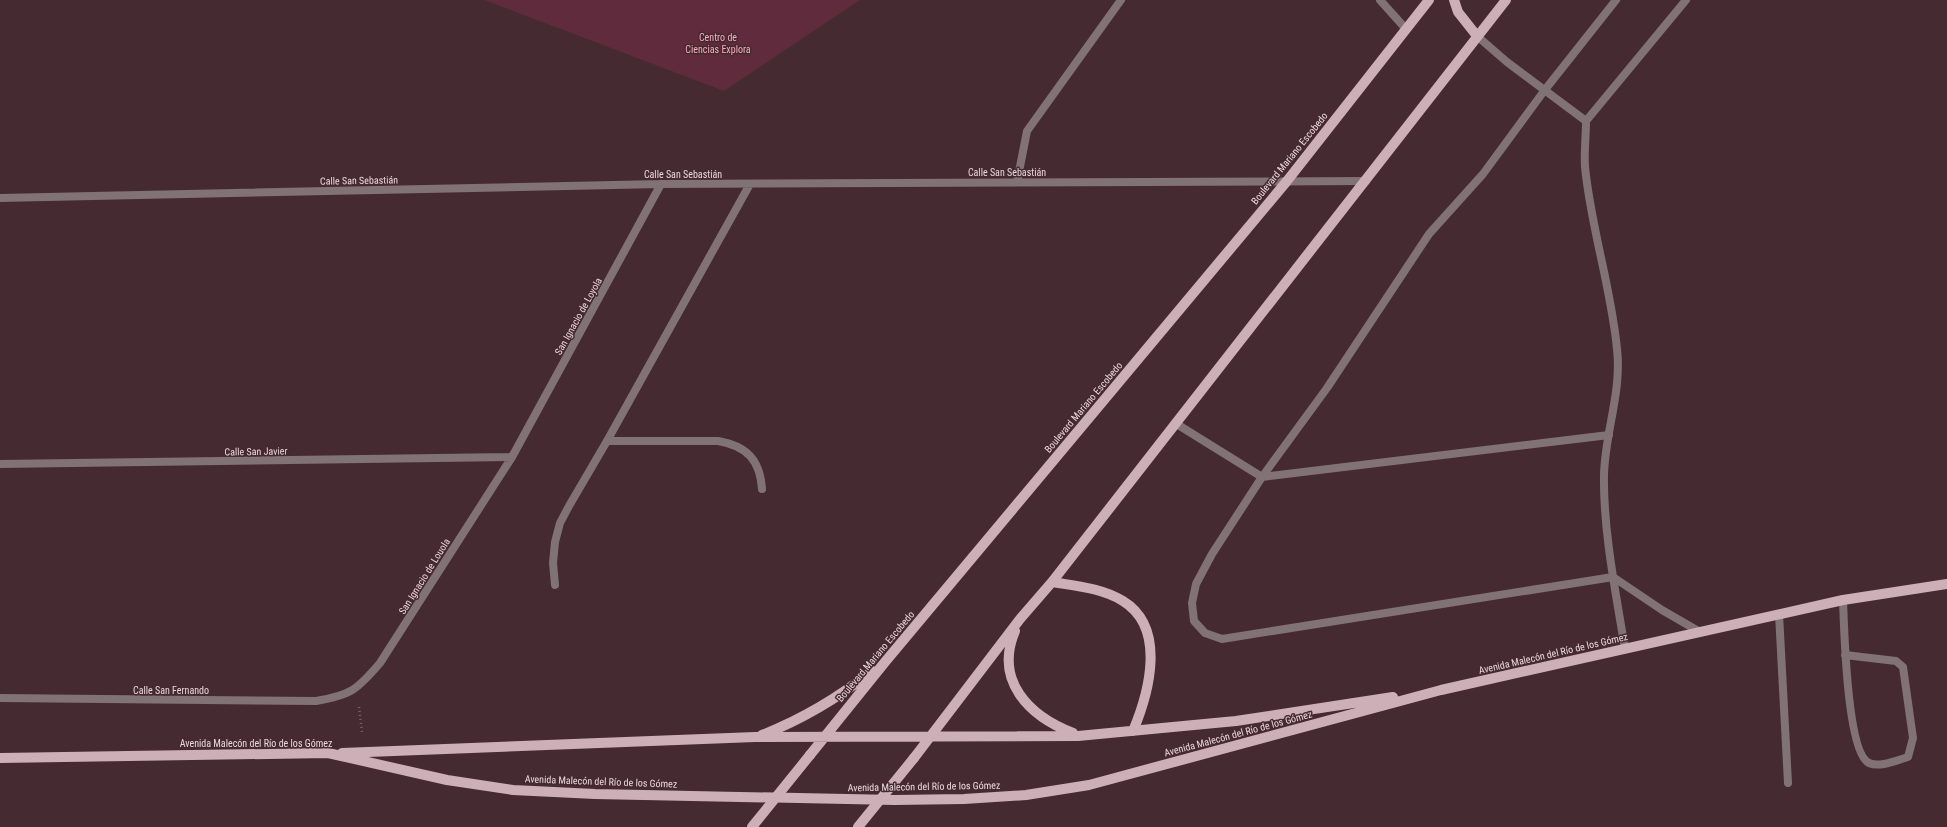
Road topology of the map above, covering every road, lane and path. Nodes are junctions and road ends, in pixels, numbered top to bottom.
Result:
1 (1121, 0) edge
2 (1380, 0) edge
3 (1429, 0) edge
4 (1454, 0) edge
5 (1506, 0) edge
6 (1616, 0) edge
7 (1686, 0) edge
8 (1406, 29) junction
9 (1477, 36) junction
10 (1544, 90) junction
11 (1586, 121) junction
12 (1288, 181) junction
13 (1366, 181) junction
14 (1017, 182) junction
15 (662, 184) junction
16 (750, 184) junction
17 (0, 198) edge
18 (1175, 423) junction
19 (1609, 435) junction
20 (607, 441) junction
21 (512, 457) junction
22 (0, 464) edge
23 (1262, 477) junction
24 (762, 489) dead end
25 (1613, 577) junction
26 (1052, 582) junction
27 (555, 584) dead end
28 (1947, 584) edge
29 (1844, 600) junction
30 (1779, 614) junction
31 (1020, 619) junction
32 (1700, 632) junction
33 (1625, 649) junction
34 (1845, 655) junction
35 (885, 662) junction
36 (357, 687) junction
37 (1441, 690) junction
38 (342, 696) joint
39 (0, 698) edge
40 (1133, 731) junction
41 (824, 736) junction
42 (1078, 736) junction
43 (755, 737) junction
44 (930, 737) junction
45 (364, 752) junction
46 (328, 753) junction
47 (0, 758) edge
48 (1788, 783) dead end
49 (752, 827) edge
50 (858, 827) edge

1 - 14 street
2 - 8 street
3 - 8 main road, Boulevard Mariano Escobedo
4 - 9 main road
5 - 9 main road
6 - 10 street
7 - 11 street
8 - 12 main road, Boulevard Mariano Escobedo
9 - 10 street
9 - 13 main road
10 - 11 street
10 - 23 street
11 - 19 street
12 - 13 street, Calle San Sebastián
12 - 14 street, Calle San Sebastián
12 - 35 main road, Boulevard Mariano Escobedo
13 - 18 main road
14 - 16 street, Calle San Sebastián
15 - 16 street, Calle San Sebastián
15 - 17 street, Calle San Sebastián
15 - 21 street, San Ignacio de Loyola
16 - 20 street
18 - 23 street
18 - 26 main road
19 - 23 street
19 - 25 street
20 - 24 street
20 - 27 street
21 - 22 street, Calle San Javier
21 - 36 street, San Ignacio de Louola
23 - 25 street
25 - 32 street
25 - 33 street
26 - 31 main road
26 - 40 main road
28 - 29 main road, Avenida Malecón del Río de los Gómez
29 - 30 main road, Avenida Malecón del Río de los Gómez
29 - 34 street
30 - 32 main road, Avenida Malecón del Río de los Gómez
30 - 48 street
31 - 42 main road
31 - 44 main road
32 - 33 main road, Avenida Malecón del Río de los Gómez
33 - 37 main road, Avenida Malecón del Río de los Gómez
34 - 34 street
35 - 41 main road, Boulevard Mariano Escobedo
35 - 43 main road
36 - 38 street, San Ignacio de Louola
36 - 45 path
37 - 40 main road
37 - 46 main road, Avenida Malecón del Río de los Gómez
38 - 39 street, Calle San Fernando
40 - 42 main road
41 - 43 main road
41 - 44 main road
41 - 49 main road, Boulevard Mariano Escobedo, bridge
42 - 44 main road
43 - 45 main road
44 - 50 main road, bridge
45 - 46 main road
46 - 47 main road, Avenida Malecón del Río de los Gómez

